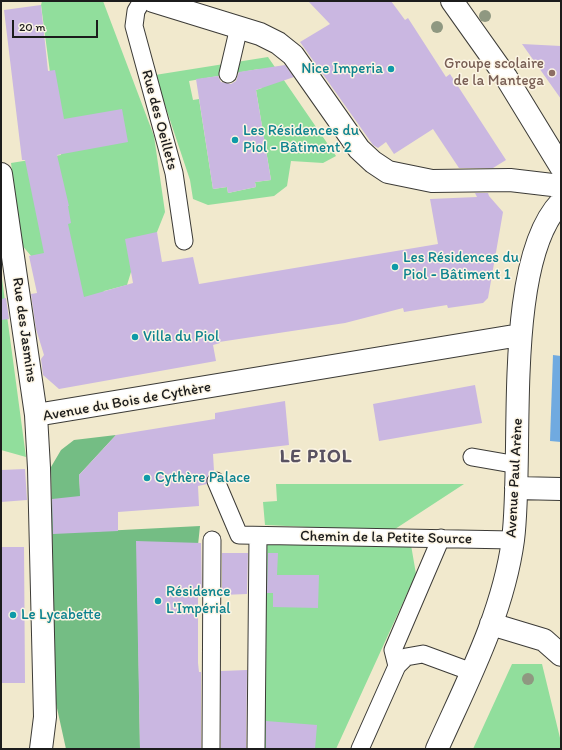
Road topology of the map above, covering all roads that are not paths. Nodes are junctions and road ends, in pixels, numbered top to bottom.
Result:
1 (142, 1) edge
2 (153, 1) edge
3 (452, 1) edge
4 (239, 27) junction
5 (228, 74) dead end
6 (561, 167) edge
7 (1, 174) edge
8 (561, 186) edge
9 (561, 202) edge
10 (184, 241) dead end
11 (520, 335) junction
12 (36, 415) junction
13 (472, 457) dead end
14 (518, 464) junction
15 (216, 481) dead end
16 (516, 488) junction
17 (561, 489) edge
18 (258, 536) junction
19 (441, 538) junction
20 (212, 540) dead end
21 (513, 540) junction
22 (491, 624) junction
23 (561, 656) edge
24 (397, 666) junction
25 (472, 672) junction
26 (42, 749) edge
27 (211, 749) edge
28 (256, 749) edge
29 (360, 749) edge
30 (436, 749) edge

1 - 10 lane, Rue des Oeillets
2 - 4 street
3 - 6 street
4 - 5 lane
4 - 8 street
7 - 12 street, Rue des Jasmins
9 - 11 street, Avenue Paul Arène
11 - 12 street, Avenue du Bois de Cythère
11 - 14 street, Avenue Paul Arène
12 - 26 street, Avenue du Bois de Cythère
13 - 14 lane
14 - 16 street, Avenue Paul Arène
15 - 18 lane, Chemin de la Petite Source
16 - 17 street
16 - 21 street, Avenue Paul Arène
18 - 19 lane, Chemin de la Petite Source
18 - 28 lane
19 - 21 lane, Chemin de la Petite Source
19 - 24 lane
20 - 27 lane
21 - 22 street, Avenue Paul Arène
22 - 23 street
22 - 25 street, Avenue Paul Arène
24 - 25 lane
24 - 29 lane
25 - 30 street, Avenue Paul Arène

